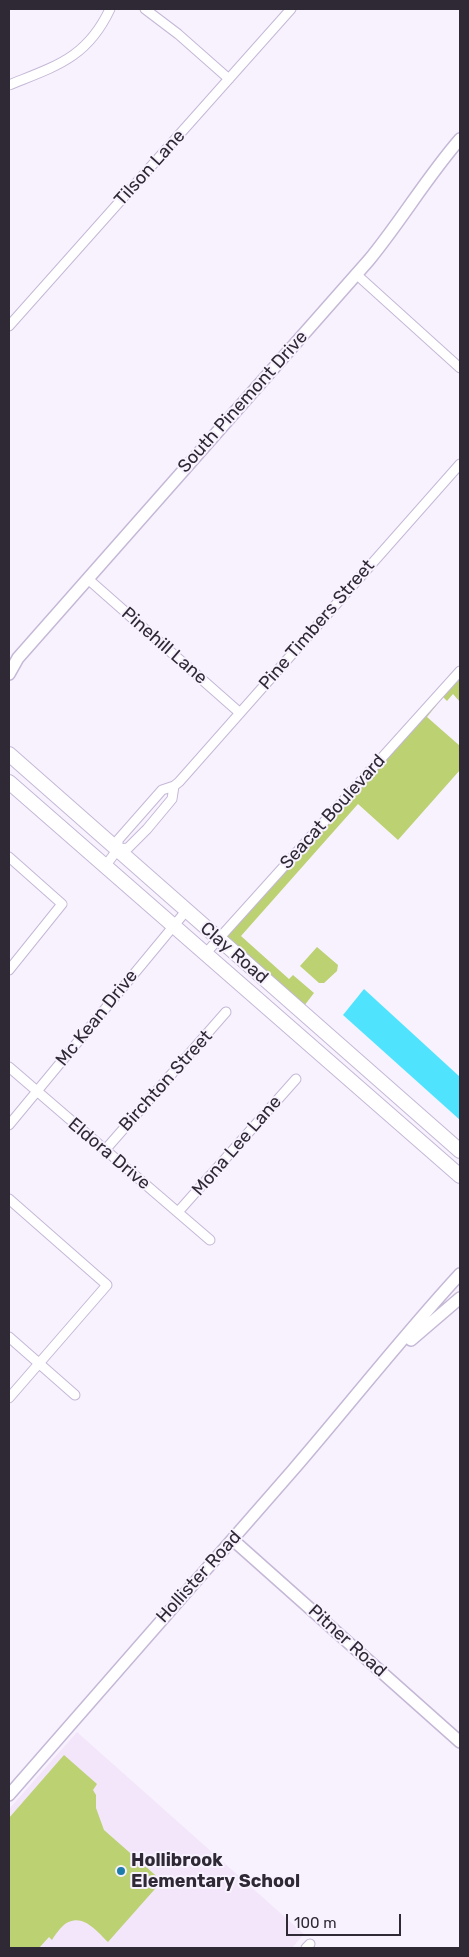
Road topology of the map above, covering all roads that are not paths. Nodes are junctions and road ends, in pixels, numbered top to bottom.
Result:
1 (110, 9) edge
2 (145, 9) edge
3 (291, 9) edge
4 (229, 79) junction
5 (9, 85) edge
6 (460, 139) edge
7 (356, 274) junction
8 (9, 326) edge
9 (460, 368) edge
10 (460, 464) edge
11 (88, 579) junction
12 (13, 661) edge
13 (460, 671) edge
14 (9, 674) edge
15 (240, 713) junction
16 (9, 754) edge
17 (9, 782) edge
18 (174, 786) junction
19 (118, 850) junction
20 (9, 857) edge
21 (106, 865) junction
22 (186, 911) junction
23 (174, 925) junction
24 (218, 939) junction
25 (206, 954) junction
26 (9, 968) edge
27 (226, 1012) dead end
28 (308, 1018) junction
29 (296, 1032) junction
30 (9, 1067) edge
31 (296, 1079) dead end
32 (37, 1092) junction
33 (9, 1125) edge
34 (433, 1128) junction
35 (422, 1142) junction
36 (105, 1150) junction
37 (460, 1151) edge
38 (460, 1176) edge
39 (9, 1199) edge
40 (178, 1212) junction
41 (210, 1240) dead end
42 (460, 1274) edge
43 (451, 1284) junction
44 (460, 1294) edge
45 (460, 1298) edge
46 (9, 1336) edge
47 (388, 1359) junction
48 (39, 1363) junction
49 (75, 1395) dead end
50 (9, 1398) edge
51 (233, 1540) junction
52 (460, 1742) edge
53 (9, 1795) edge

1 - 5 street
2 - 4 street
3 - 4 street, Tilson Lane
4 - 8 street, Tilson Lane
6 - 7 street, South Pinemont Drive
7 - 9 street
7 - 11 street, South Pinemont Drive
10 - 15 street, Pine Timbers Street
11 - 12 street, South Pinemont Drive
11 - 15 street, Pinehill Lane
12 - 14 street, South Pinemont Drive
13 - 24 street, Seacat Boulevard
15 - 18 street, Pine Timbers Street
16 - 19 main road, Clay Road
17 - 21 main road, Clay Road
18 - 19 street, Pine Timbers Street
18 - 19 street, Pine Timbers Street
19 - 21 street, Pine Timbers Street
19 - 22 main road, Clay Road
20 - 26 street
21 - 23 main road, Clay Road
22 - 23 street, Mc Kean Drive
22 - 24 main road, Clay Road
23 - 25 main road, Clay Road
23 - 32 street, Mc Kean Drive
24 - 25 street, Seacat Boulevard
24 - 28 main road, Clay Road
25 - 29 main road, Clay Road
27 - 36 street, Birchton Street
28 - 29 main road
28 - 34 main road, Clay Road
29 - 35 main road, Clay Road
30 - 32 street, Eldora Drive
31 - 40 street, Mona Lee Lane
32 - 33 street, Mc Kean Drive
32 - 36 street, Eldora Drive
34 - 35 main road
34 - 37 main road, Clay Road
35 - 38 main road, Clay Road
36 - 40 street, Eldora Drive
39 - 48 street
40 - 41 street, Eldora Drive
42 - 43 street, Hollister Road
43 - 44 street
43 - 47 street, Hollister Road
45 - 47 street, Hollister Road
46 - 48 street
47 - 51 street, Hollister Road
48 - 49 street
48 - 50 street
51 - 52 street, Pitner Road
51 - 53 street, Hollister Road

